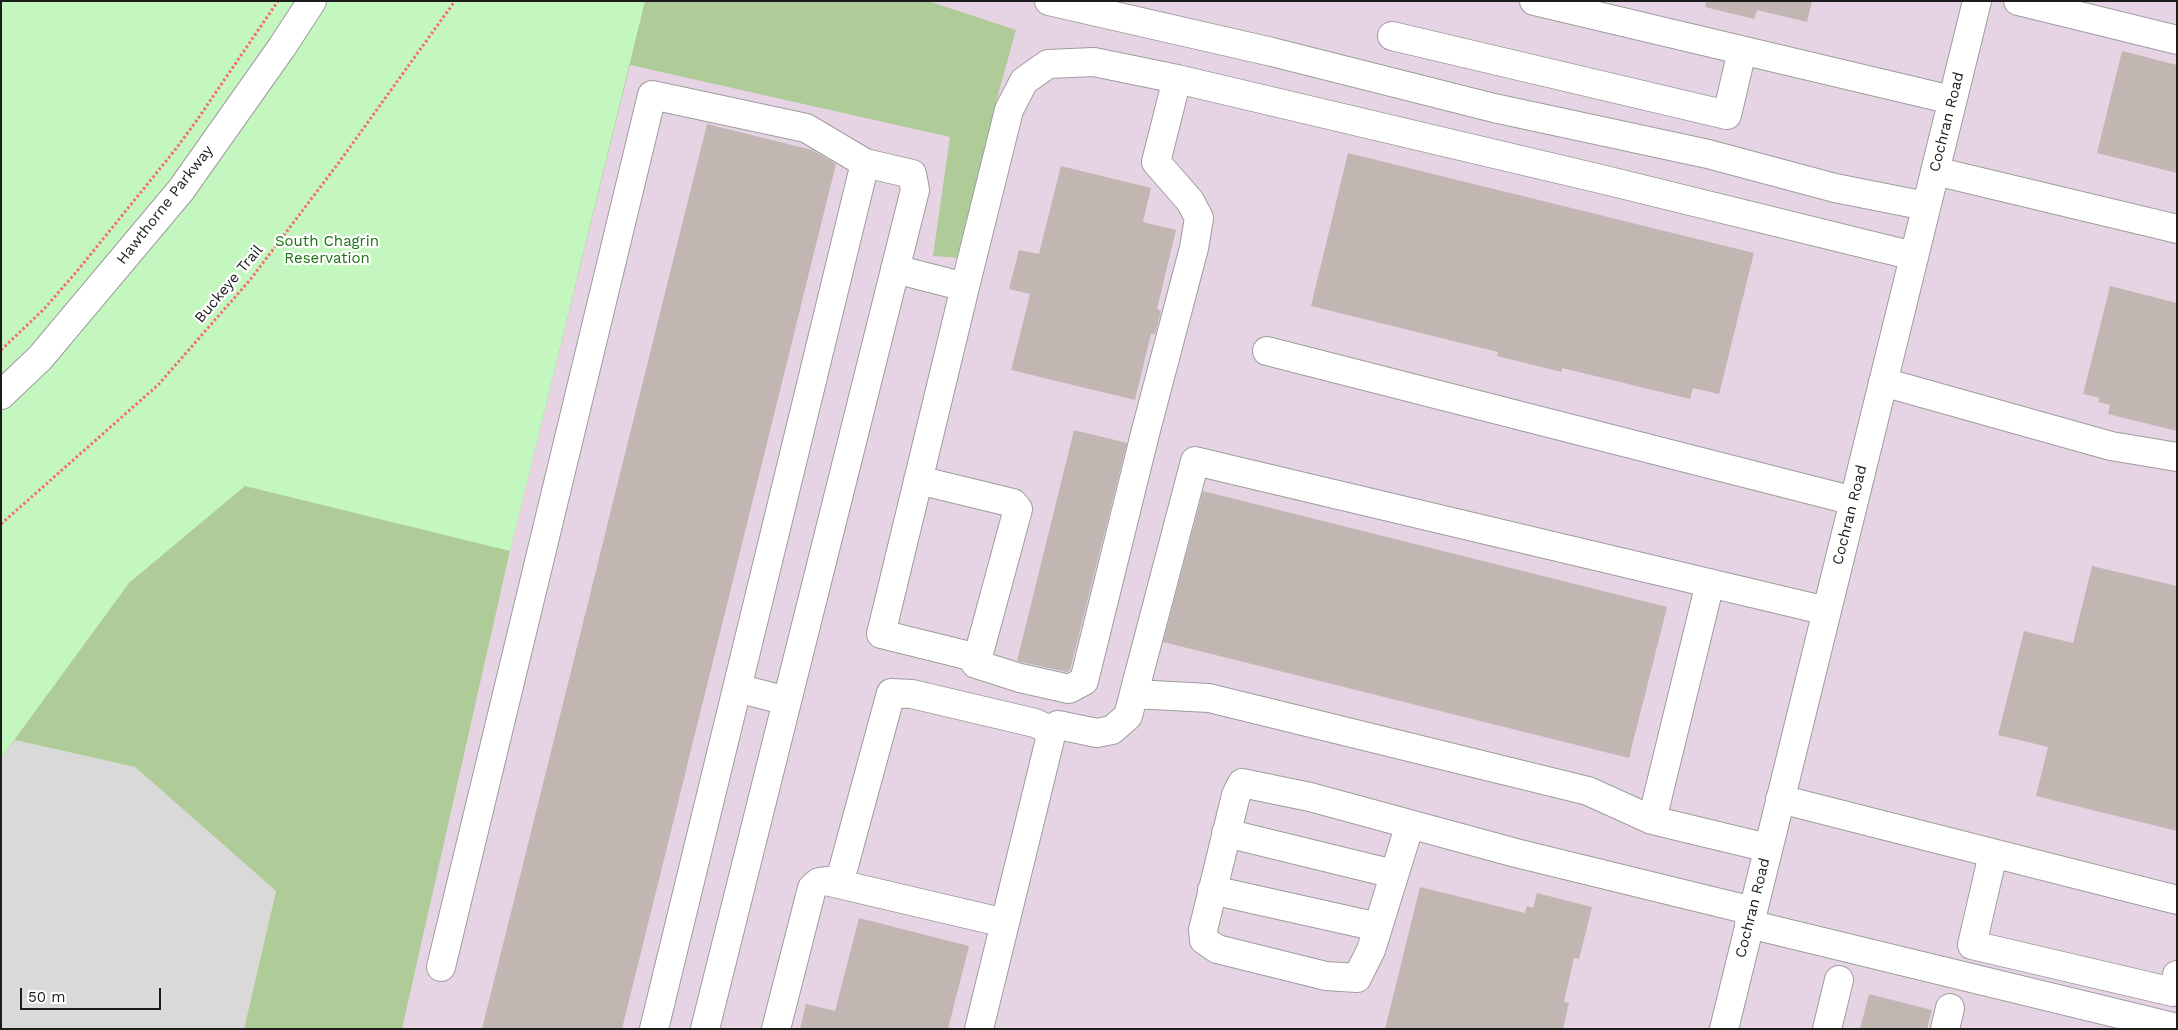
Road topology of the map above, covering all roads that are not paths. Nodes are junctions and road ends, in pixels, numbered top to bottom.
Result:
1 (312, 1) edge
2 (1049, 1) edge
3 (1534, 1) edge
4 (1977, 1) edge
5 (2018, 1) edge
6 (1392, 36) dead end
7 (2177, 40) edge
8 (1742, 51) junction
9 (1177, 79) junction
10 (1952, 100) junction
11 (865, 163) junction
12 (1935, 171) junction
13 (1926, 206) junction
14 (2177, 230) edge
15 (1914, 256) junction
16 (895, 269) junction
17 (965, 287) junction
18 (1267, 351) dead end
19 (1883, 382) junction
20 (1, 395) edge
21 (2177, 456) edge
22 (918, 480) junction
23 (1854, 501) junction
24 (1710, 584) junction
25 (1827, 611) junction
26 (976, 664) junction
27 (737, 688) junction
28 (1134, 694) junction
29 (787, 701) junction
30 (1052, 731) junction
31 (1780, 799) junction
32 (1652, 820) junction
33 (1410, 824) junction
34 (1226, 833) junction
35 (1768, 848) junction
36 (1993, 854) junction
37 (1394, 874) junction
38 (839, 884) junction
39 (1212, 890) junction
40 (2177, 900) edge
41 (1751, 918) junction
42 (1005, 923) junction
43 (1378, 927) junction
44 (441, 968) dead end
45 (2177, 975) edge
46 (1839, 980) dead end
47 (2177, 1028) edge
48 (654, 1029) edge
49 (704, 1029) edge
50 (776, 1029) edge
51 (979, 1029) edge
52 (1724, 1029) edge
53 (1827, 1029) edge

1 - 20 street, Hawthorne Parkway
2 - 13 street
3 - 8 street
4 - 10 street, Cochran Road
5 - 7 street
6 - 8 street
8 - 10 street
9 - 15 street
9 - 17 street
9 - 26 street
10 - 12 street, Cochran Road
11 - 16 street
11 - 27 street
11 - 44 street
12 - 13 street, Cochran Road
12 - 14 street
13 - 15 street, Cochran Road
15 - 19 street, Cochran Road
16 - 17 street
16 - 29 street
17 - 22 street
18 - 23 street
19 - 21 street
19 - 23 street, Cochran Road
22 - 26 street
22 - 26 street
23 - 25 street, Cochran Road
24 - 25 street
24 - 28 street
24 - 32 street
25 - 31 street, Cochran Road
27 - 29 street
27 - 48 street
28 - 30 street
28 - 32 street
29 - 49 street
30 - 38 street
30 - 42 street
31 - 35 street, Cochran Road
31 - 36 street
32 - 35 street
33 - 34 street
33 - 37 street
33 - 41 street
34 - 37 street
34 - 39 street
35 - 41 street, Cochran Road
36 - 40 street
36 - 45 street
37 - 43 street
38 - 42 street
38 - 50 street
39 - 43 street
39 - 43 street
41 - 47 street
41 - 52 street, Cochran Road
42 - 51 street
46 - 53 street

